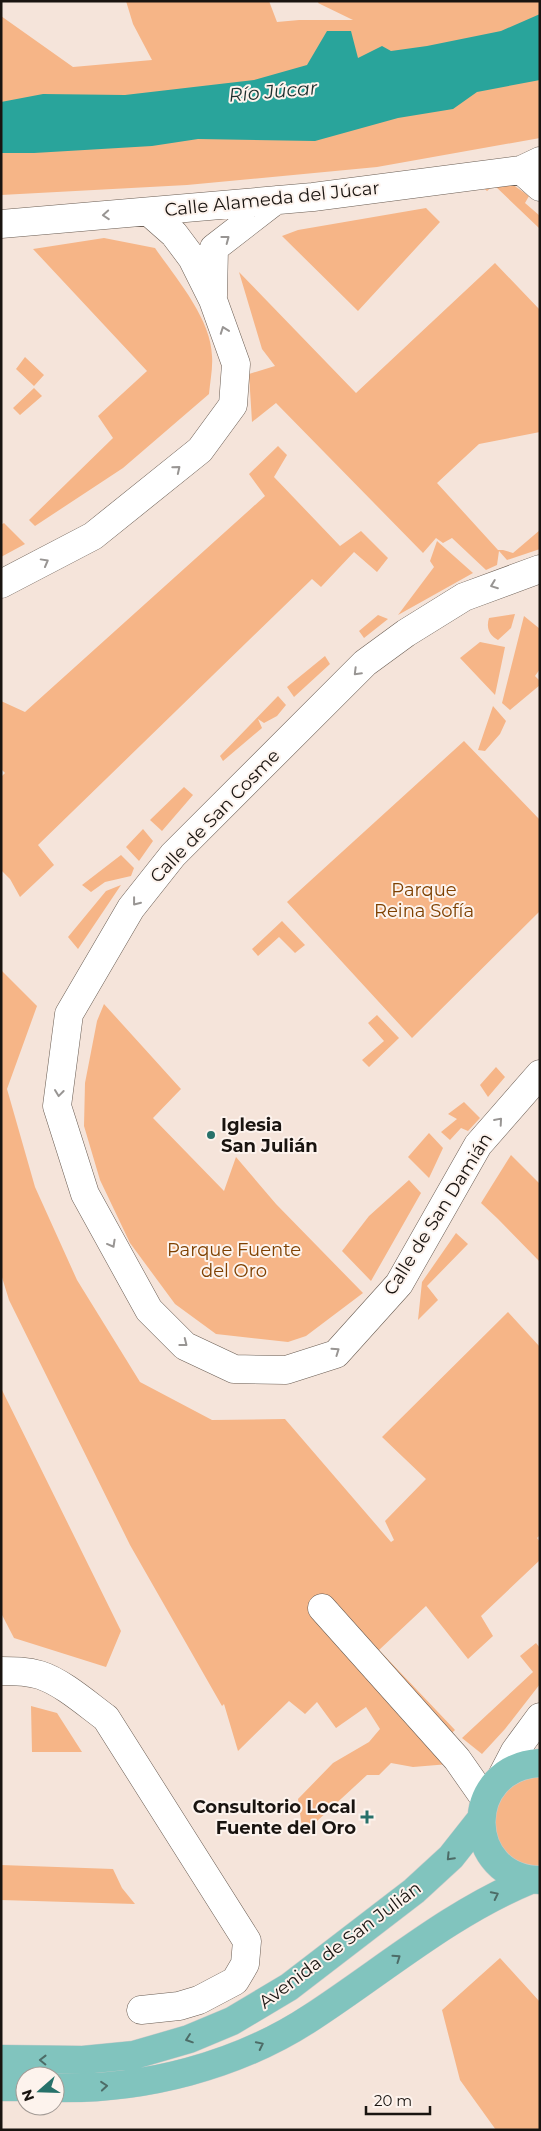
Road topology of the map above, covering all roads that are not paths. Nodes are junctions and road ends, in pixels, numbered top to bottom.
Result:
1 (534, 173) edge
2 (276, 200) junction
3 (149, 212) junction
4 (1, 224) edge
5 (213, 300) junction
6 (540, 569) edge
7 (1, 584) edge
8 (540, 1074) edge
9 (149, 1310) joint
10 (322, 1608) dead end
11 (1, 1671) edge
12 (540, 1717) edge
13 (540, 1763) edge
14 (502, 1776) junction
15 (483, 1809) junction
16 (536, 1880) edge
17 (141, 2010) dead end
18 (1, 2059) edge
19 (1, 2086) edge
20 (15, 2087) edge
21 (65, 2088) edge

1 - 2 street, Calle Alameda del Júcar
2 - 3 street, Calle Alameda del Júcar
5 -> 2 street
3 -> 4 street, Calle Alameda del Júcar
3 - 5 street
7 -> 5 street
6 -> 9 street, Calle de San Cosme
9 -> 8 street, Calle de San Damián
10 - 15 street
11 - 17 street
12 - 14 street
13 - 14 main road
14 - 15 main road, Avenida de San Julián
15 - 16 main road
15 -> 18 main road, Avenida de San Julián
21 -> 16 main road, Avenida de San Julián
19 - 20 main road

